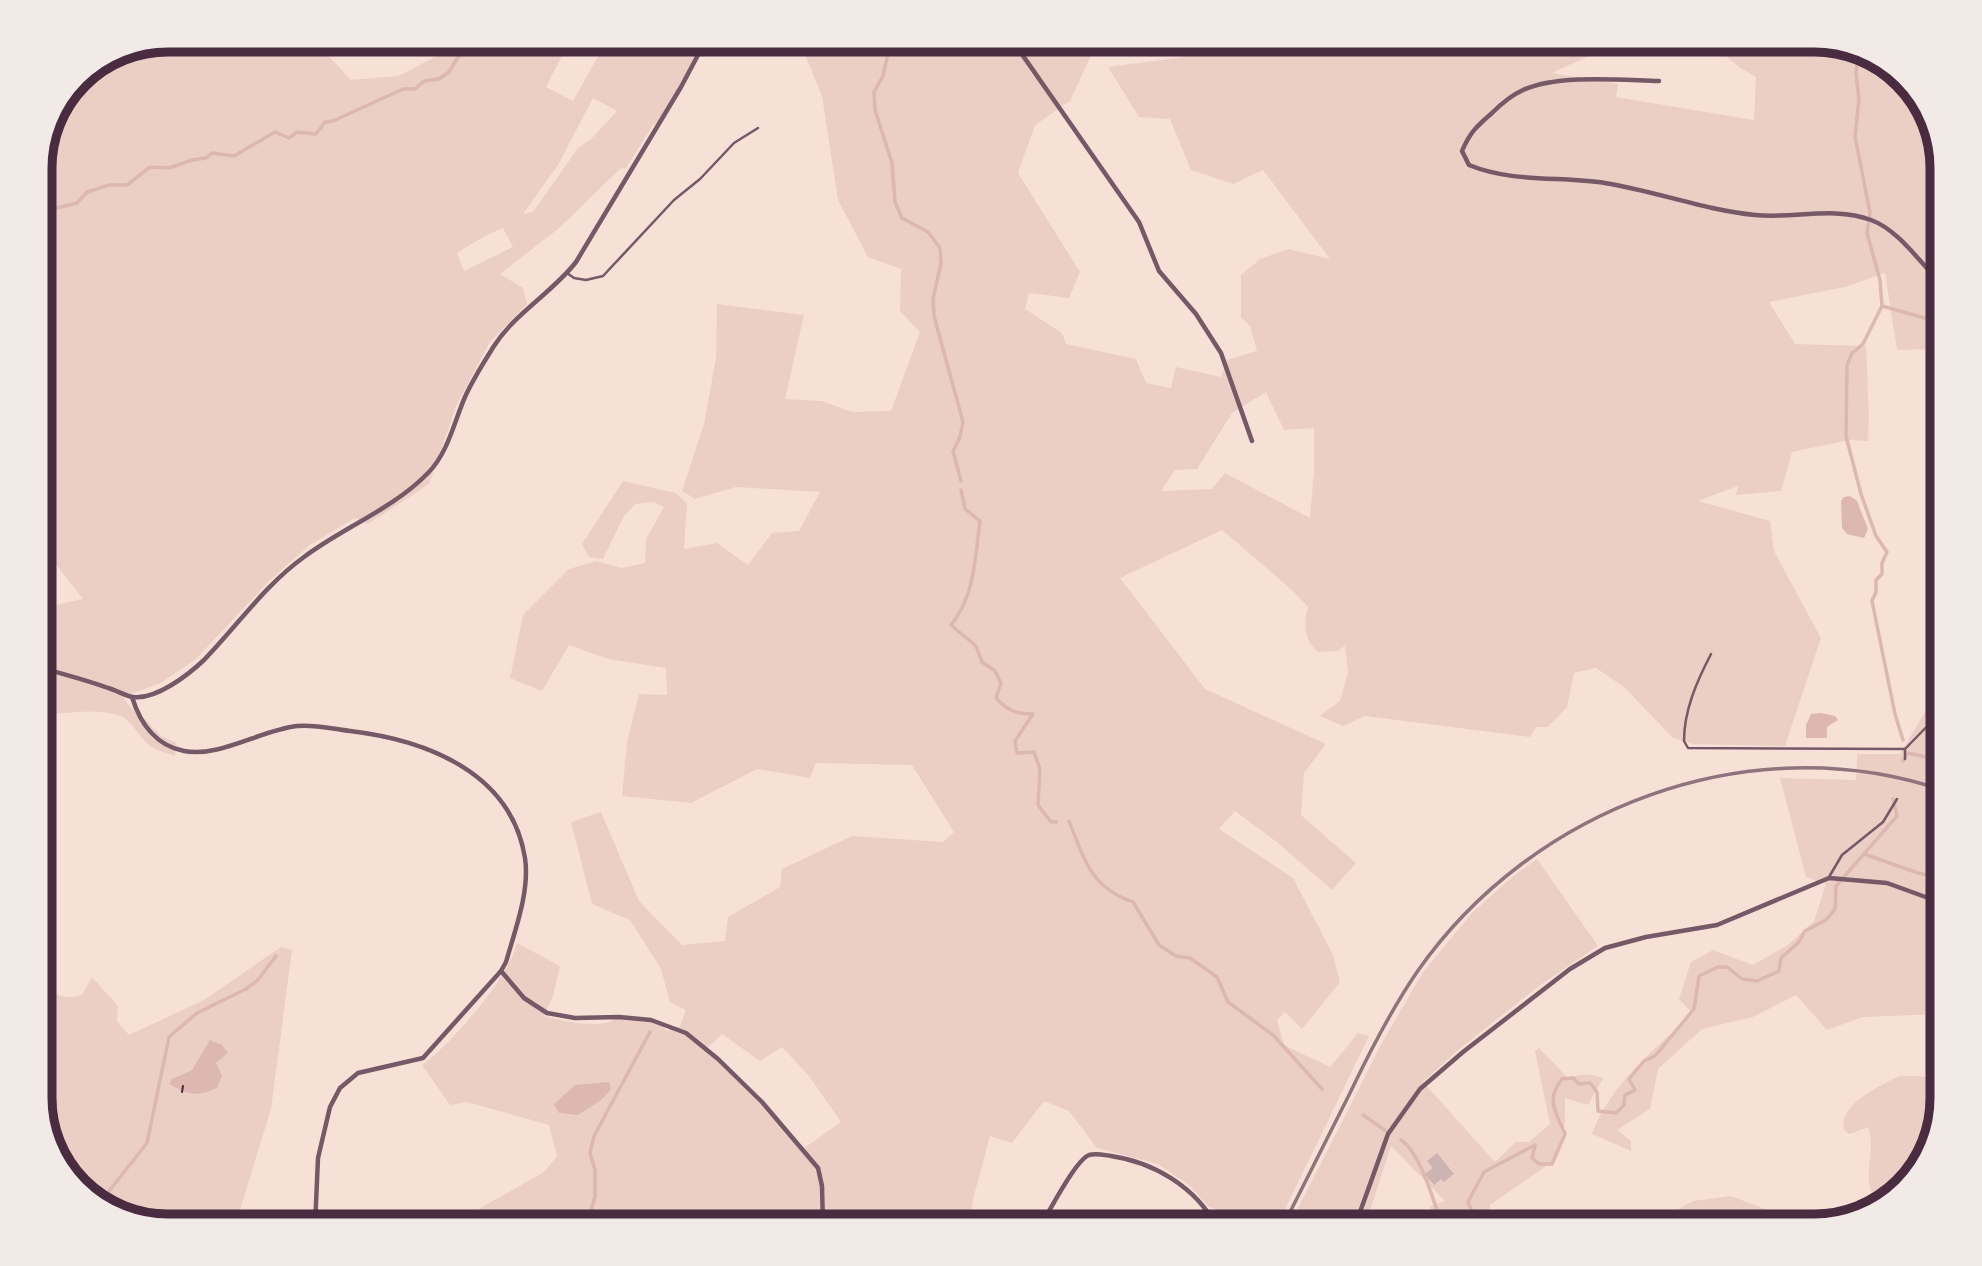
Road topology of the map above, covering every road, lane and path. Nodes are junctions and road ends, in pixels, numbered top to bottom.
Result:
1 (699, 52) edge
2 (1020, 52) edge
3 (1659, 81) dead end
4 (758, 128) dead end
5 (1930, 271) edge
6 (567, 274) junction
7 (1252, 441) dead end
8 (1711, 654) dead end
9 (53, 672) edge
10 (132, 697) junction
11 (1930, 724) edge
12 (1906, 749) junction
13 (1905, 759) dead end
14 (1897, 799) dead end
15 (1829, 878) junction
16 (1930, 899) edge
17 (501, 971) junction
18 (183, 1086) dead end
19 (182, 1091) dead end
20 (316, 1214) edge
21 (823, 1214) edge
22 (1047, 1214) edge
23 (1208, 1214) edge
24 (1359, 1214) edge

1 - 6 street
2 - 7 street
3 - 5 street
4 - 6 lane
6 - 10 street
8 - 12 lane
9 - 10 street
10 - 17 street
11 - 12 lane
12 - 13 lane
14 - 15 lane
15 - 16 street
15 - 24 street
17 - 20 street
17 - 21 street
18 - 19 path
22 - 23 street

